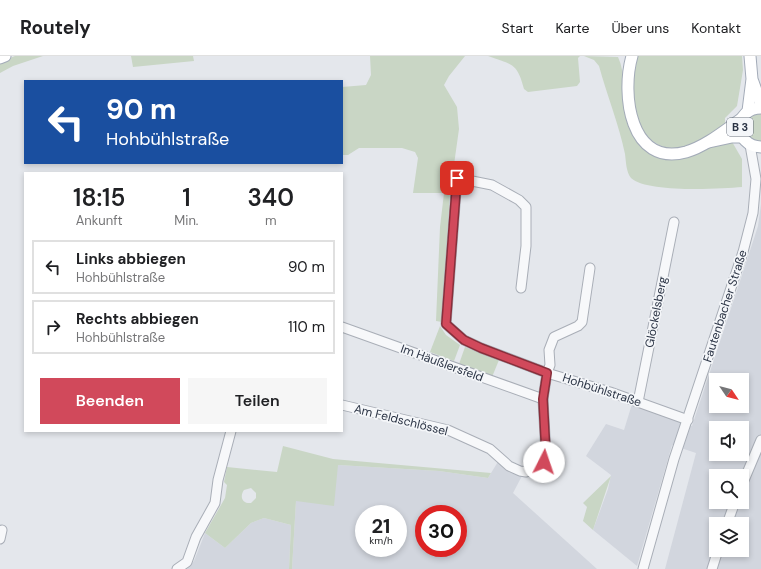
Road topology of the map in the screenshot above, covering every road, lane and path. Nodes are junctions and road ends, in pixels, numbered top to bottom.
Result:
1 (5, 56) edge
2 (750, 56) edge
3 (625, 57) edge
4 (0, 58) edge
5 (752, 79) junction
6 (761, 104) edge
7 (761, 108) edge
8 (745, 115) junction
9 (707, 143) junction
10 (751, 143) edge
11 (761, 165) edge
12 (756, 179) junction
13 (674, 222) dead end
14 (590, 268) dead end
15 (521, 288) dead end
16 (343, 327) edge
17 (547, 373) junction
18 (543, 399) junction
19 (638, 402) junction
20 (343, 405) edge
21 (688, 420) junction
22 (231, 432) edge
23 (761, 440) edge
24 (749, 469) edge
25 (716, 557) edge
26 (177, 569) edge
27 (643, 569) edge
28 (712, 569) edge

1 - 4 main road
2 - 5 main road, B 3
3 - 9 main road
5 - 6 main road, B 3
5 - 8 main road, B 3
7 - 8 main road, B 3
8 - 9 main road
8 - 10 main road, B 3
9 - 10 main road
10 - 12 street, Fautenbacher Straße
11 - 12 street, Fautenbacher Straße
12 - 21 street, Fautenbacher Straße
13 - 19 street, Glöckelsberg
14 - 17 street, Am Feldschlössel
15 - 17 street, Hohbühlstraße
16 - 18 street, Im Häußlersfeld
17 - 18 street, Am Feldschlössel
17 - 19 street, Hohbühlstraße
18 - 20 street, Am Feldschlössel
19 - 21 street, Hohbühlstraße
21 - 27 street, Fautenbacher Straße
22 - 26 street
23 - 24 street
25 - 28 street

